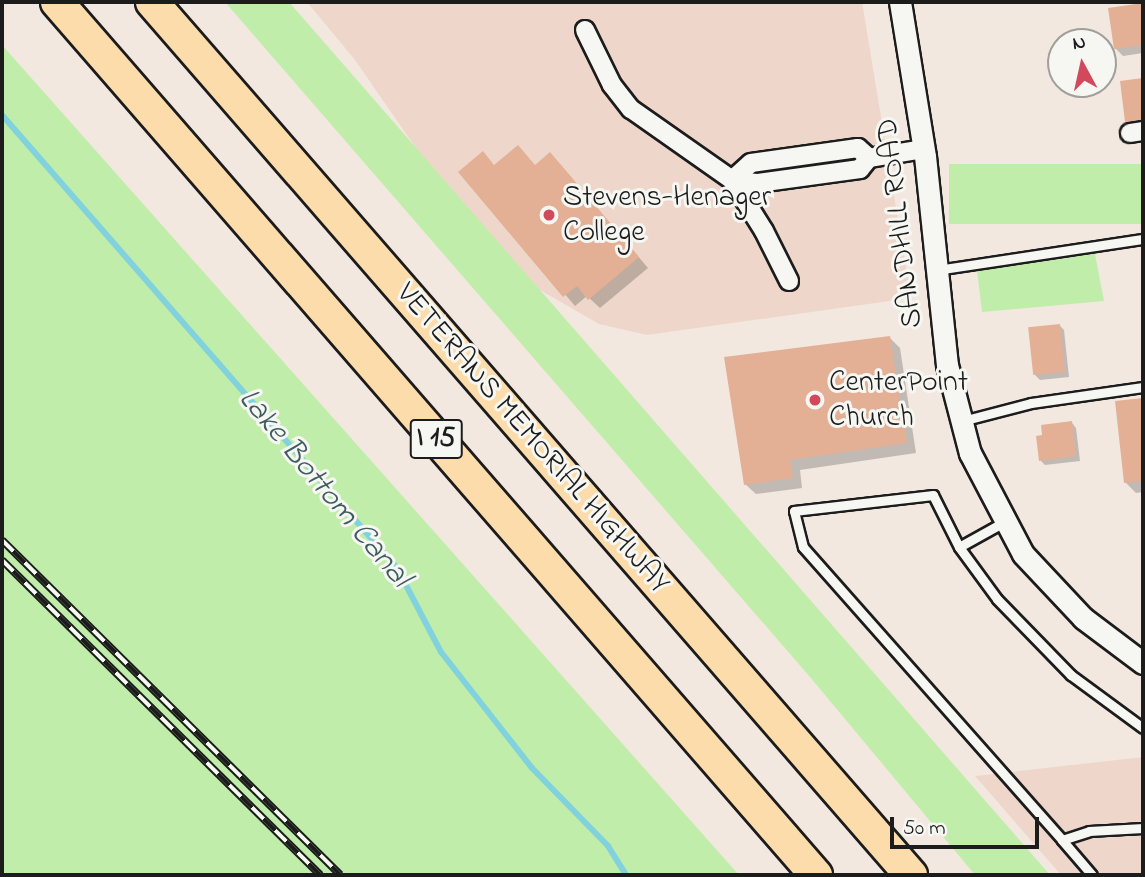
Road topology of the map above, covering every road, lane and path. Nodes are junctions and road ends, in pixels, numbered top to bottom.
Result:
1 (58, 2) edge
2 (152, 2) edge
3 (900, 2) edge
4 (585, 30) dead end
5 (924, 149) junction
6 (732, 180) junction
7 (1143, 239) edge
8 (937, 270) junction
9 (789, 281) dead end
10 (1143, 387) edge
11 (962, 421) junction
12 (1004, 522) junction
13 (959, 547) junction
14 (1143, 661) edge
15 (1143, 728) edge
16 (1143, 828) edge
17 (1062, 840) junction
18 (816, 875) edge
19 (911, 875) edge
20 (1092, 875) edge

1 - 18 highway, I 15
2 - 19 highway, VETERANS MEMORIAL HIGHWAY / I 15
3 - 5 street, SANDHILL ROAD
4 - 6 street
5 - 6 street
5 - 8 street, SANDHILL ROAD
6 - 9 street
7 - 8 lane
8 - 11 street, SANDHILL ROAD
10 - 11 lane
11 - 12 street, SANDHILL ROAD
12 - 13 lane
12 - 14 street, SANDHILL ROAD
13 - 15 lane
13 - 17 lane
16 - 17 lane
17 - 20 lane

